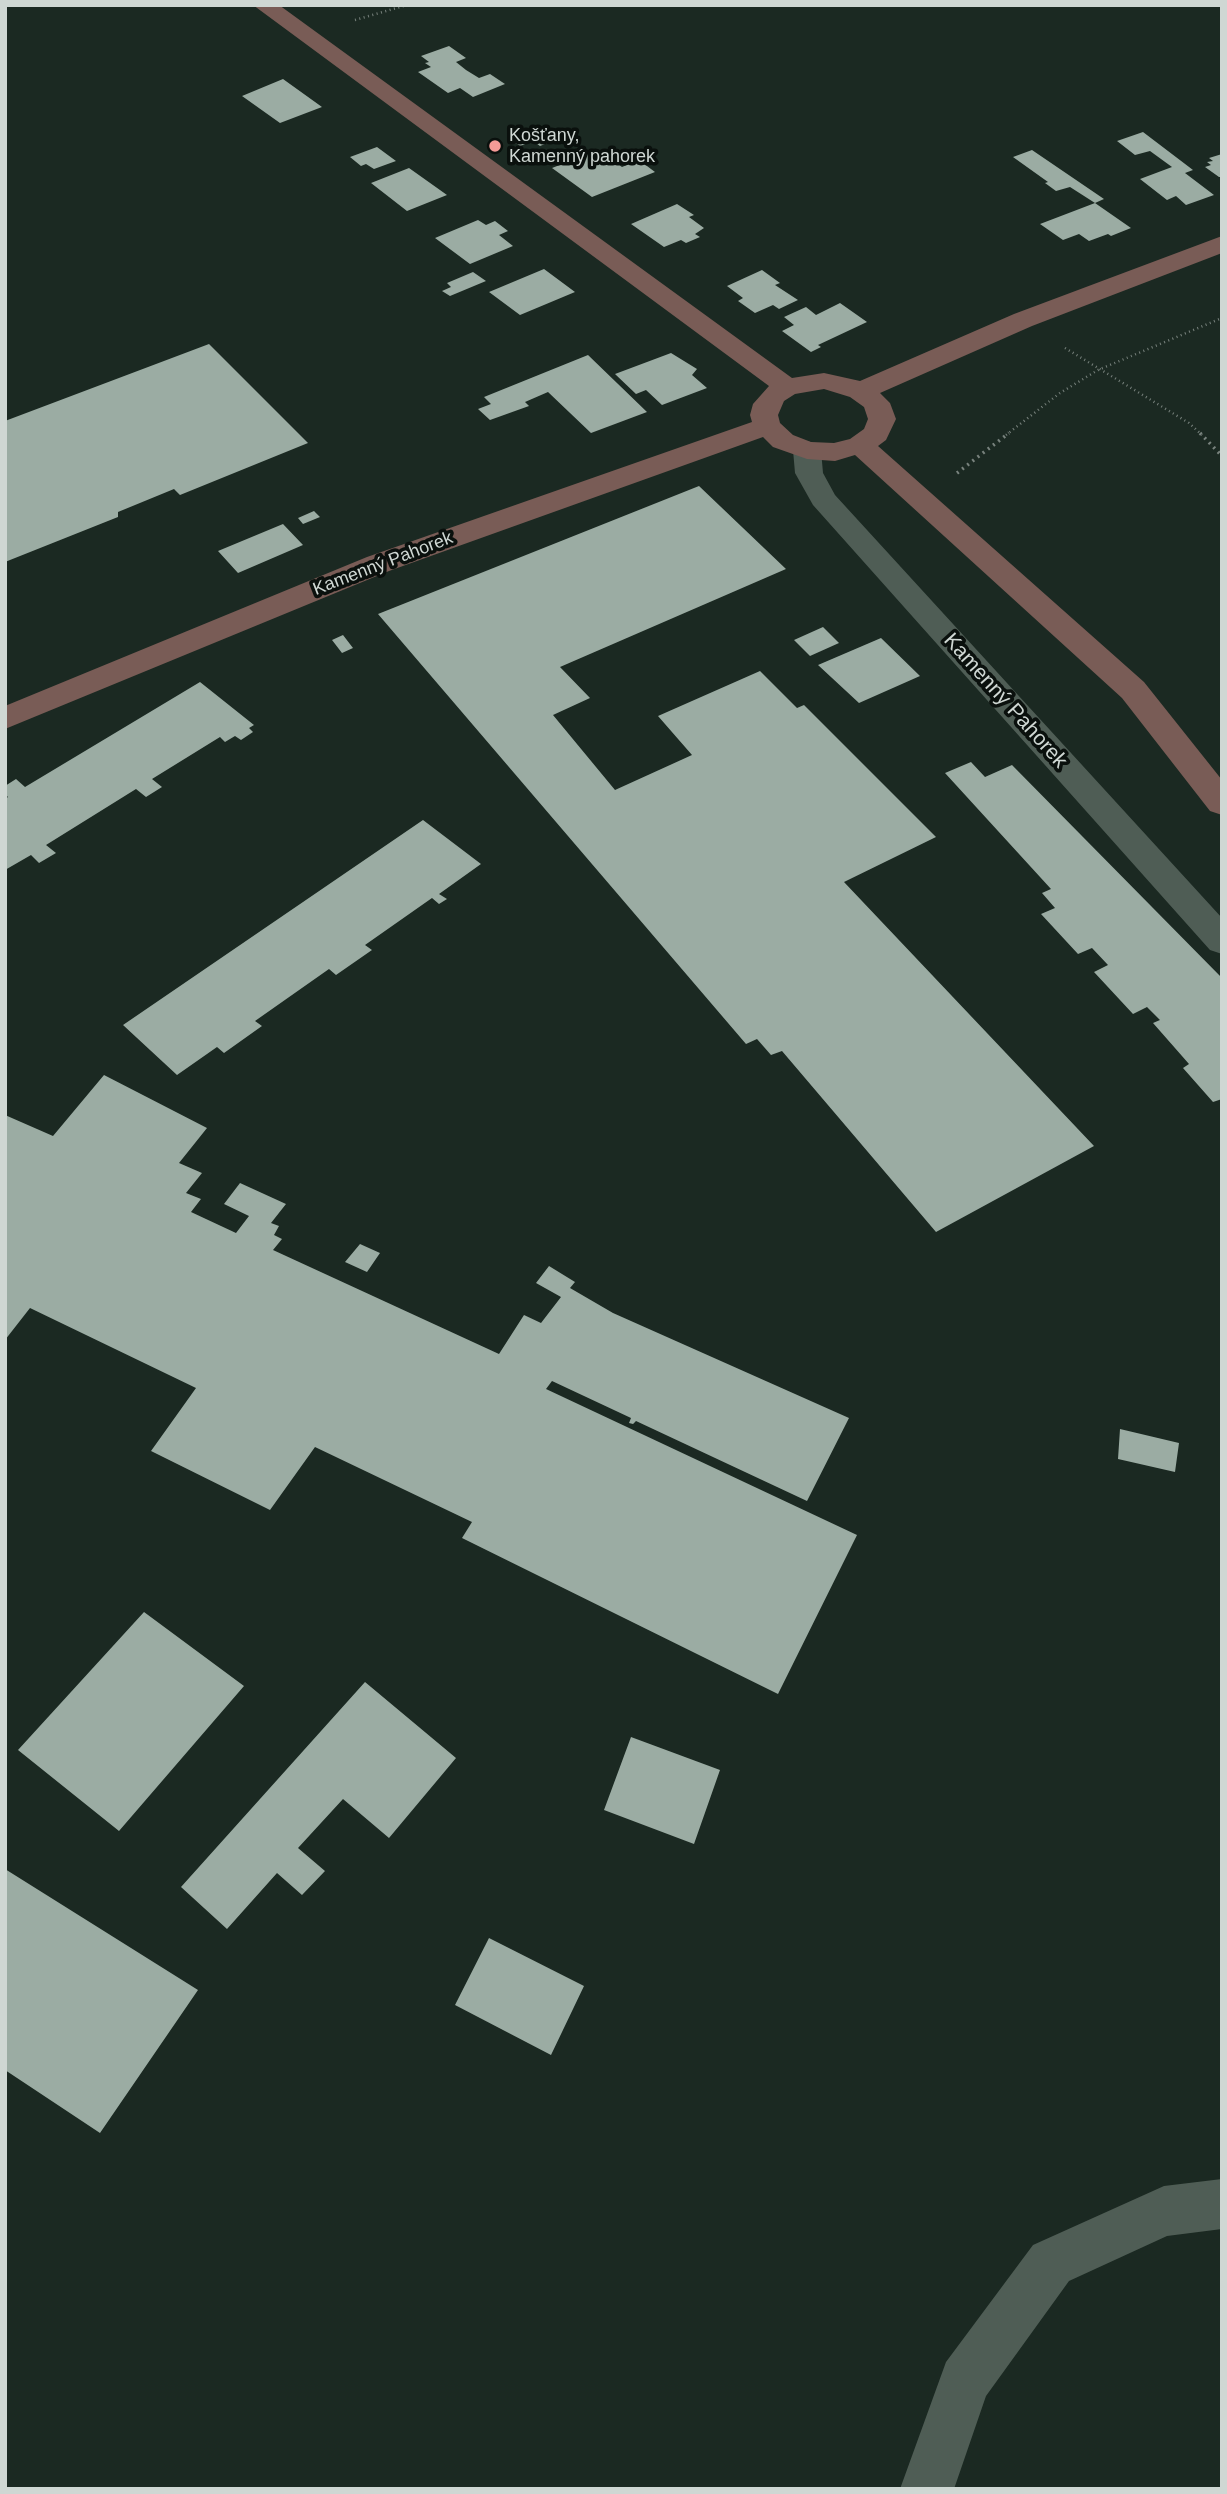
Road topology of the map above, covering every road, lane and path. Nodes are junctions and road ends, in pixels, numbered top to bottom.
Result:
1 (272, 11) edge
2 (1222, 244) edge
3 (1222, 318) edge
4 (1023, 320) junction
5 (1098, 370) junction
6 (787, 387) junction
7 (860, 391) junction
8 (767, 426) junction
9 (860, 445) junction
10 (807, 450) junction
11 (1222, 456) edge
12 (916, 494) junction
13 (5, 718) edge
14 (1222, 803) edge
15 (1222, 941) edge
16 (1222, 2204) edge
17 (927, 2489) edge

1 - 6 street
2 - 4 street
3 - 5 path
4 - 5 path
4 - 7 street
5 - 11 path
5 - 12 path
6 - 7 street
6 - 8 street
7 - 9 street
8 - 10 street
8 - 13 street, Kamenný Pahorek
9 - 10 street
9 - 12 street
10 - 15 street, Kamenný Pahorek
12 - 14 street
16 - 17 street

